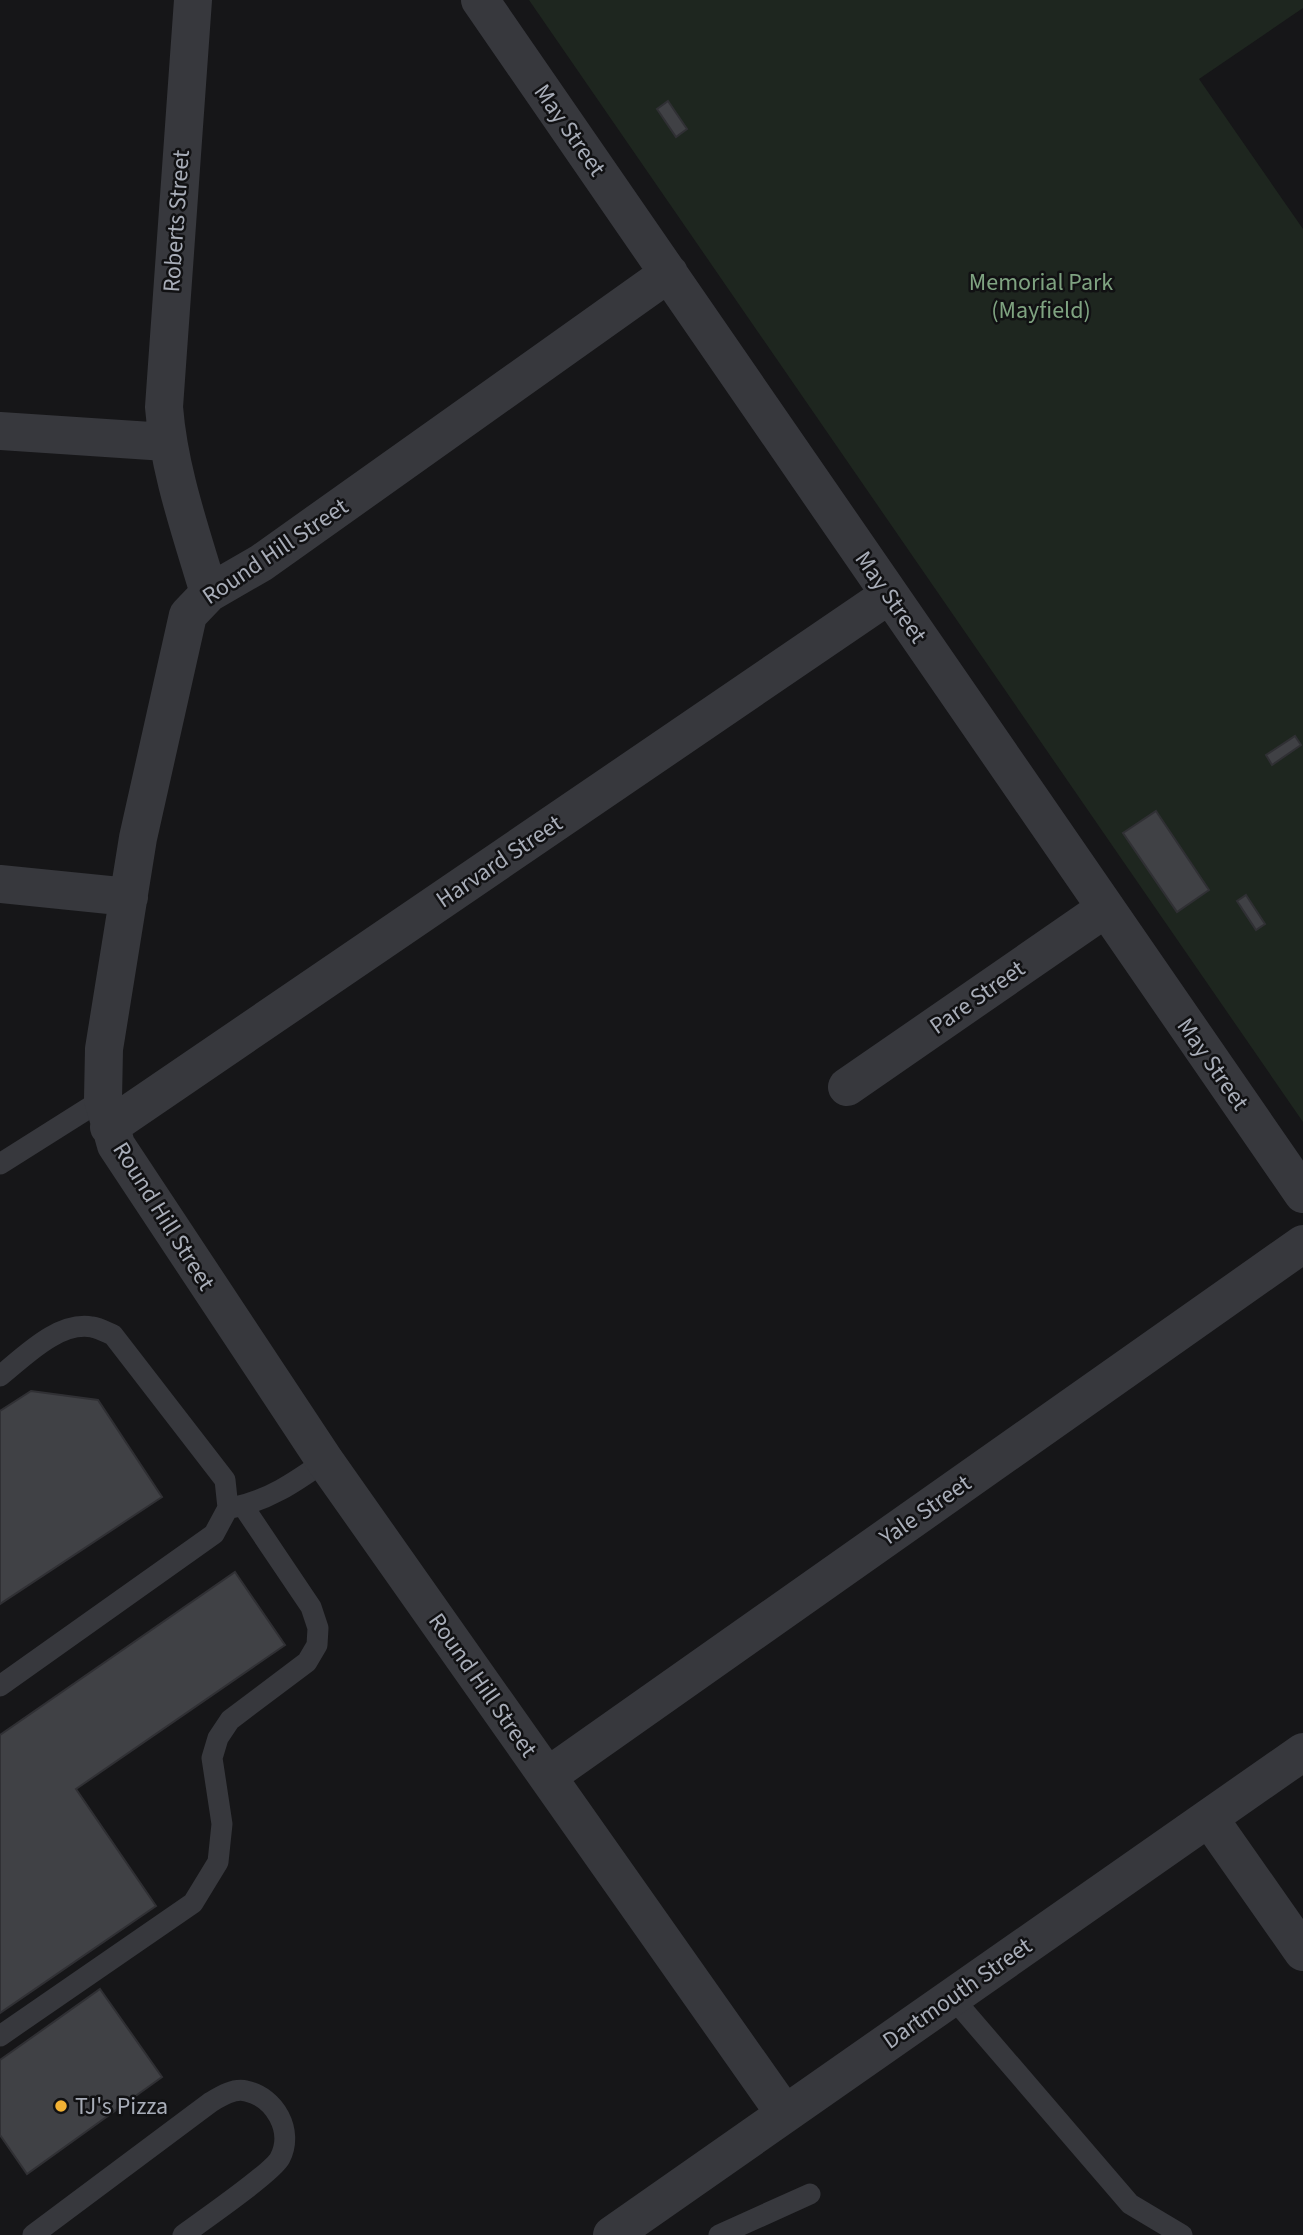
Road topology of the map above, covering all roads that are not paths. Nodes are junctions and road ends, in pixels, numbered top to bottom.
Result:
1 (194, 0) edge
2 (480, 0) edge
3 (669, 273) junction
4 (0, 431) edge
5 (166, 442) junction
6 (209, 593) junction
7 (889, 595) junction
8 (0, 884) edge
9 (129, 897) junction
10 (1106, 908) junction
11 (847, 1087) dead end
12 (106, 1113) junction
13 (0, 1164) edge
14 (1303, 1194) edge
15 (1303, 1244) edge
16 (0, 1376) edge
17 (325, 1461) junction
18 (236, 1507) junction
19 (1, 1685) edge
20 (1303, 1752) edge
21 (548, 1776) junction
22 (1209, 1818) junction
23 (1303, 1952) edge
24 (952, 1997) junction
25 (0, 2036) edge
26 (785, 2114) junction
27 (810, 2194) dead end
28 (631, 2230) edge
29 (33, 2235) edge
30 (183, 2235) edge
31 (719, 2235) edge
32 (1182, 2235) edge

1 - 5 street, Roberts Street
2 - 3 street, May Street
3 - 6 street, Round Hill Street
3 - 7 street, May Street
4 - 5 street
5 - 6 street, Roberts Street
6 - 9 street, Round Hill Street
7 - 10 street, May Street
7 - 12 street, Harvard Street
8 - 9 street
9 - 12 street, Round Hill Street
10 - 11 street, Pare Street
10 - 14 street, May Street
12 - 13 lane
12 - 17 street, Round Hill Street
15 - 21 street, Yale Street
16 - 18 lane
17 - 18 lane
17 - 21 street, Round Hill Street
18 - 19 lane
18 - 25 lane
20 - 22 street, Dartmouth Street
21 - 26 street, Round Hill Street
22 - 23 street
22 - 24 street, Dartmouth Street
24 - 26 street, Dartmouth Street
24 - 32 lane
26 - 28 street, Dartmouth Street
27 - 31 lane
29 - 30 lane

